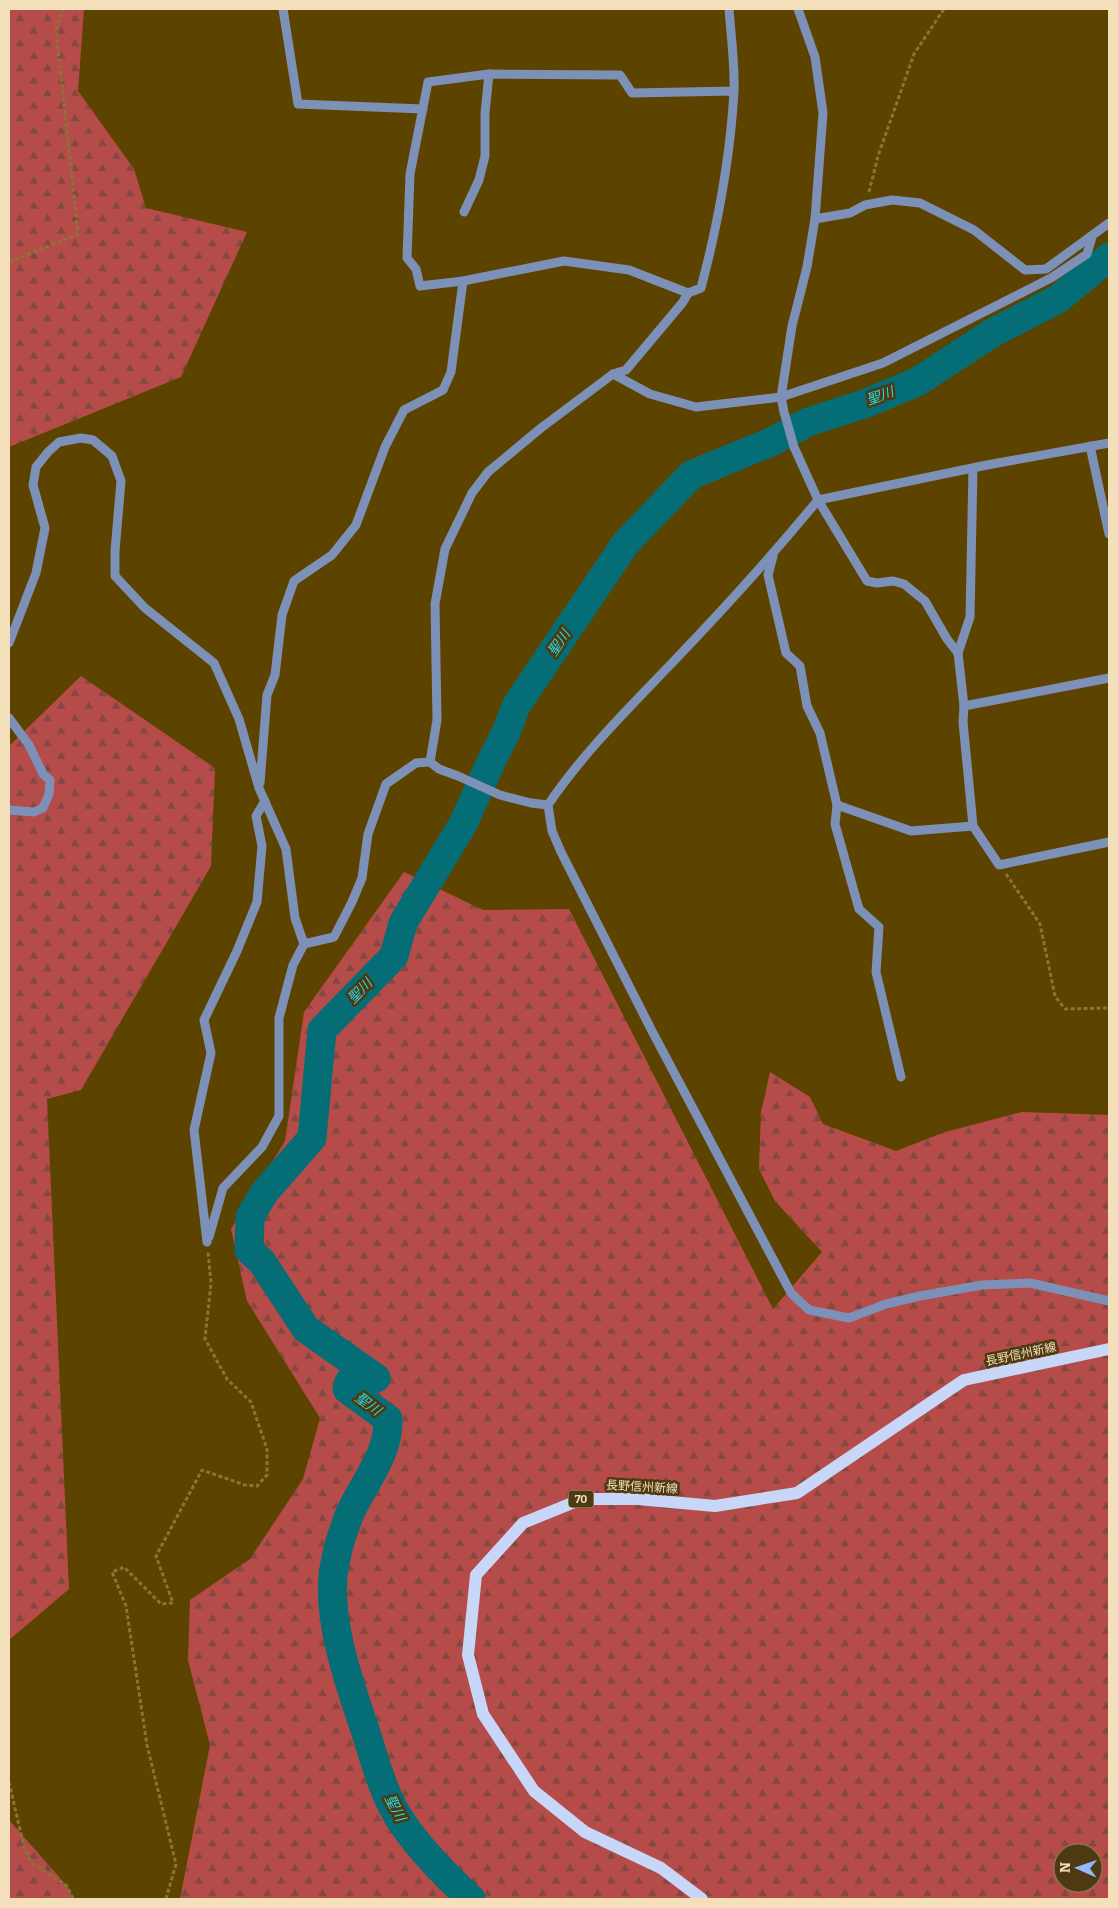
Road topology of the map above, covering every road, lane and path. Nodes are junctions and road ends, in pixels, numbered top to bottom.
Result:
1 (63, 9) edge
2 (283, 9) edge
3 (729, 9) edge
4 (798, 9) edge
5 (944, 9) edge
6 (489, 74) junction
7 (734, 91) junction
8 (423, 109) junction
9 (865, 205) junction
10 (464, 212) dead end
11 (815, 219) junction
12 (1108, 227) edge
13 (1092, 237) junction
14 (9, 262) edge
15 (463, 281) junction
16 (688, 293) junction
17 (613, 374) junction
18 (781, 397) junction
19 (1109, 442) edge
20 (1090, 446) junction
21 (973, 468) junction
22 (818, 500) junction
23 (1109, 534) edge
24 (774, 554) junction
25 (9, 643) edge
26 (958, 653) junction
27 (1109, 678) edge
28 (964, 706) junction
29 (9, 718) edge
30 (430, 762) junction
31 (259, 788) junction
32 (265, 801) junction
33 (548, 804) junction
34 (837, 805) junction
35 (9, 810) edge
36 (973, 826) junction
37 (1109, 842) edge
38 (1000, 866) junction
39 (304, 944) junction
40 (1109, 1009) edge
41 (901, 1076) dead end
42 (208, 1242) junction
43 (1109, 1301) edge
44 (1109, 1349) edge
45 (9, 1782) edge
46 (73, 1899) edge
47 (166, 1899) edge
48 (702, 1899) edge

1 - 14 path
2 - 8 street
3 - 7 street
4 - 11 street
5 - 9 path
6 - 7 street
6 - 8 street
6 - 10 street
7 - 16 street
8 - 15 street
9 - 11 street
9 - 13 street
11 - 18 street
12 - 13 street
13 - 18 street
15 - 16 street
15 - 31 street
16 - 17 street
17 - 18 street
17 - 30 street
18 - 22 street
19 - 20 street
20 - 21 street
20 - 23 street
21 - 22 street
21 - 26 street
22 - 24 street
22 - 26 street
24 - 33 street
24 - 34 street
25 - 31 street
26 - 28 street
27 - 28 street
28 - 36 street
29 - 35 street
30 - 33 street
30 - 39 street
31 - 32 street
32 - 39 street
32 - 42 street
33 - 43 street
34 - 36 street
34 - 41 street
36 - 38 street
37 - 38 street
38 - 40 path
39 - 42 street
42 - 47 path
44 - 48 main road, 長野信州新線 / 70
45 - 46 path

